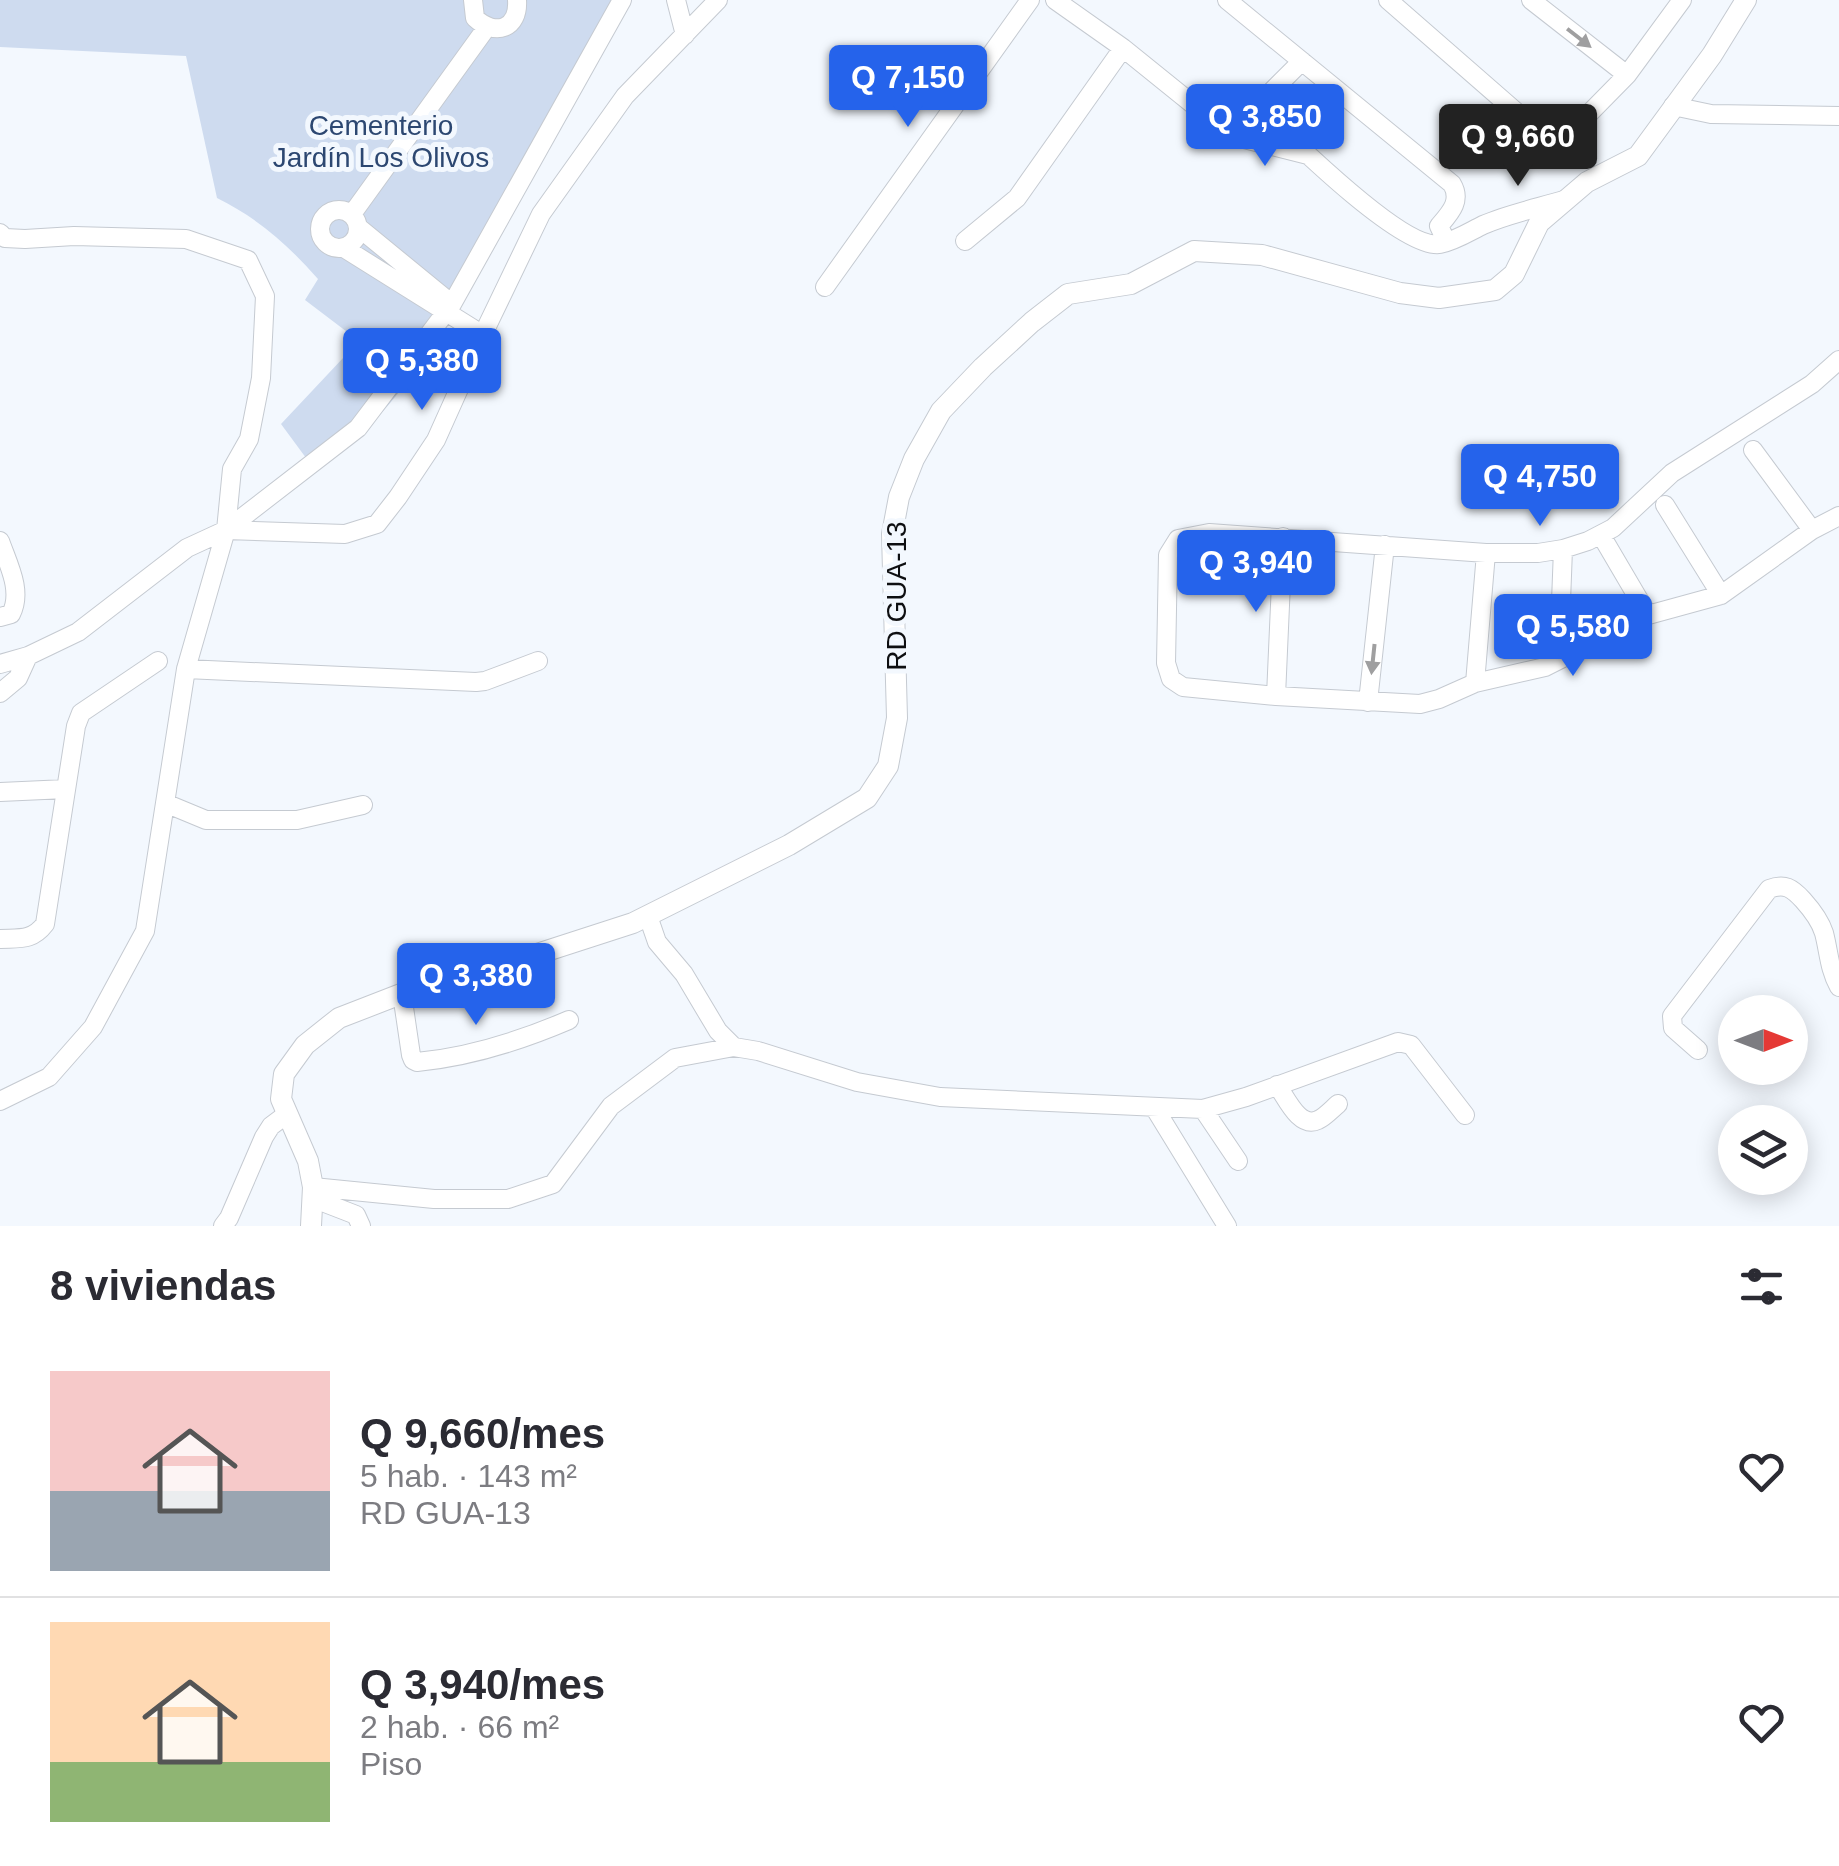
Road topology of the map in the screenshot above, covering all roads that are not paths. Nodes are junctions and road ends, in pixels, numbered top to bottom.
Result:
1 (474, 0) edge
2 (516, 0) edge
3 (622, 0) edge
4 (676, 0) edge
5 (718, 0) edge
6 (1030, 0) edge
7 (1055, 0) edge
8 (1227, 0) edge
9 (1389, 0) edge
10 (1531, 0) edge
11 (1682, 0) edge
12 (1746, 0) edge
13 (486, 27) junction
14 (684, 35) junction
15 (1124, 48) junction
16 (1302, 62) junction
17 (1627, 75) junction
18 (1257, 106) junction
19 (1672, 106) junction
20 (1839, 116) edge
21 (1232, 136) junction
22 (1309, 156) junction
23 (1566, 199) junction
24 (355, 221) junction
25 (0, 233) edge
26 (965, 242) dead end
27 (1446, 242) junction
28 (344, 248) junction
29 (825, 287) dead end
30 (449, 308) junction
31 (485, 329) junction
32 (1839, 360) edge
33 (1753, 450) dead end
34 (1666, 505) dead end
35 (1839, 516) edge
36 (226, 530) junction
37 (1812, 530) junction
38 (1601, 535) junction
39 (1282, 537) junction
40 (0, 541) edge
41 (1386, 546) junction
42 (1564, 550) junction
43 (1486, 553) junction
44 (1721, 595) junction
45 (1648, 615) junction
46 (0, 617) edge
47 (1567, 655) junction
48 (28, 656) junction
49 (158, 661) dead end
50 (538, 661) dead end
51 (0, 664) edge
52 (186, 669) junction
53 (1475, 683) junction
54 (0, 693) edge
55 (1276, 696) junction
56 (1368, 702) junction
57 (66, 789) junction
58 (0, 792) edge
59 (165, 803) junction
60 (363, 805) dead end
61 (648, 916) junction
62 (0, 938) edge
63 (1839, 986) edge
64 (402, 994) junction
65 (569, 1020) dead end
66 (734, 1048) junction
67 (1698, 1050) dead end
68 (1277, 1084) junction
69 (0, 1102) edge
70 (1338, 1104) dead end
71 (1154, 1107) junction
72 (1203, 1109) junction
73 (287, 1114) junction
74 (1465, 1115) dead end
75 (1238, 1162) dead end
76 (313, 1192) junction
77 (223, 1226) edge
78 (312, 1226) edge
79 (361, 1226) edge
80 (1227, 1226) edge

1 - 13 street
2 - 13 street
3 - 30 street
4 - 14 street
5 - 14 street
6 - 29 street
7 - 15 street
8 - 16 street
9 - 17 street
10 -> 17 street
11 - 17 street
12 - 19 main road, RD GUA-13
13 - 24 street
14 - 31 street
15 - 21 street
15 - 26 street
16 - 18 street
16 - 27 street
18 - 21 street
18 - 22 street
19 - 20 street
19 - 23 main road, RD GUA-13
21 - 22 street
22 - 27 street
23 - 27 street
23 - 61 main road, RD GUA-13
24 - 28 street
24 - 28 street
24 - 30 street
25 - 36 street
28 - 30 street
30 - 31 street
30 - 36 street
31 - 36 street
32 - 38 street
33 - 37 street
34 - 44 street
35 - 37 street
36 - 48 street
36 - 52 street
37 - 44 street
38 - 42 street
38 - 45 street
39 - 41 street
39 - 55 street
39 - 55 street
40 - 46 street
41 - 43 street
41 -> 56 street
42 - 43 street
42 - 47 street
43 - 53 street
44 - 45 street
45 - 47 street
47 - 53 street
48 - 51 street
48 - 54 street
49 - 57 street
50 - 52 street
52 - 59 street
53 - 56 street
55 - 56 street
57 - 58 street
57 - 62 street
59 - 60 street
59 - 69 street
61 - 64 main road, RD GUA-13
61 - 66 street
63 - 67 street
64 - 65 street
64 - 73 main road, RD GUA-13
66 - 71 street
66 - 76 street
68 - 70 street
68 - 72 street
68 - 74 street
71 - 72 street
71 - 80 street
72 - 75 street
73 - 76 main road, RD GUA-13
73 - 77 street
76 - 78 main road, RD GUA-13
76 - 79 street

